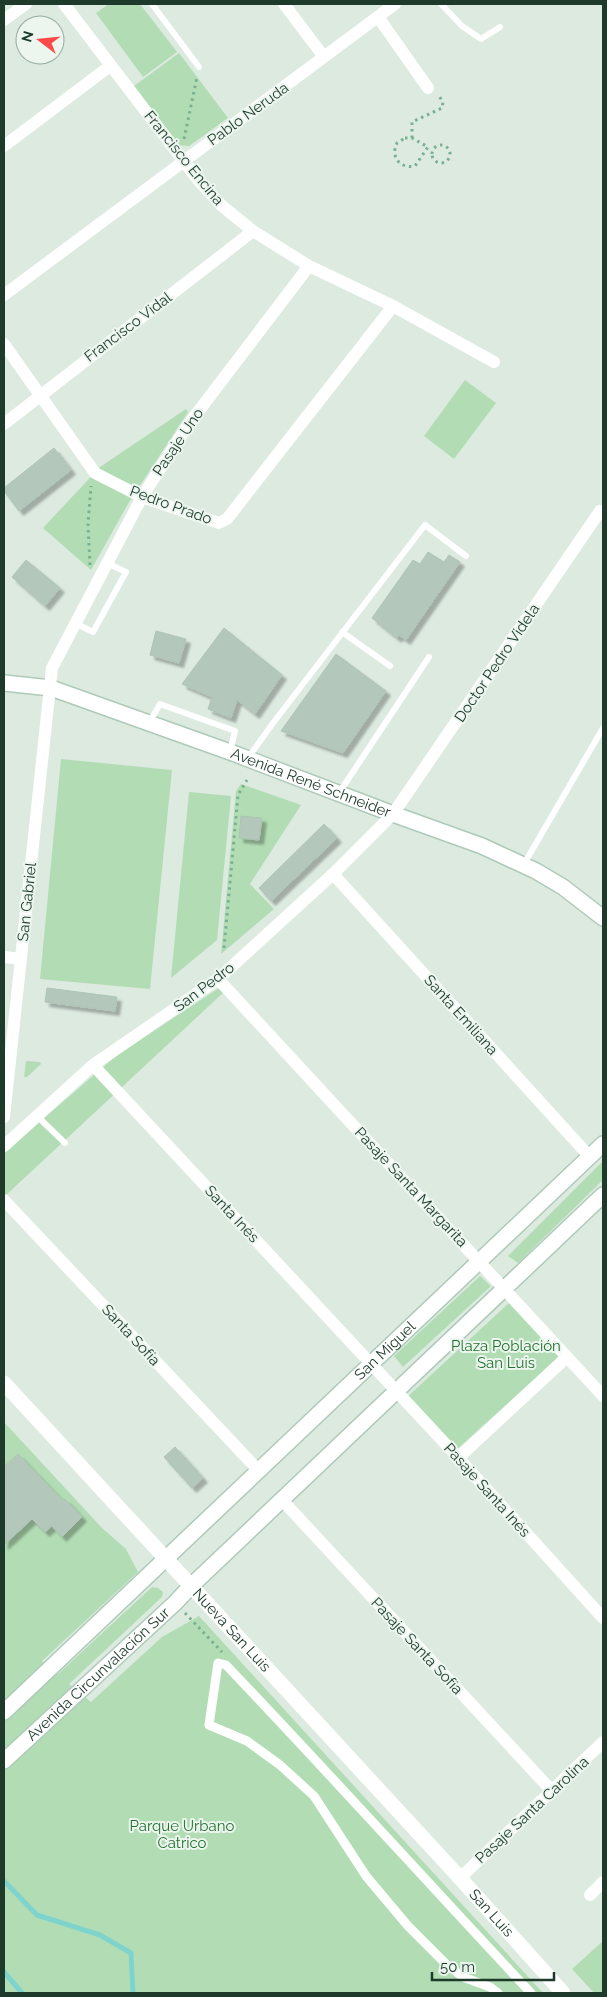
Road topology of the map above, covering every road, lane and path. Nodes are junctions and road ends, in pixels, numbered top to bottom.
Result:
1 (26, 4) edge
2 (64, 4) edge
3 (152, 4) edge
4 (284, 4) edge
5 (395, 4) edge
6 (442, 4) edge
7 (378, 17) junction
8 (4, 20) edge
9 (500, 26) dead end
10 (324, 58) junction
11 (110, 66) junction
12 (199, 67) joint
13 (428, 88) joint
14 (412, 138) junction
15 (183, 142) dead end
16 (4, 146) edge
17 (428, 147) junction
18 (433, 148) junction
19 (184, 160) junction
20 (253, 231) junction
21 (309, 266) junction
22 (4, 295) edge
23 (393, 306) junction
24 (4, 344) edge
25 (494, 362) dead end
26 (40, 394) junction
27 (4, 424) edge
28 (95, 473) junction
29 (142, 497) junction
30 (600, 512) dead end
31 (466, 556) dead end
32 (106, 563) junction
33 (94, 588) junction
34 (75, 623) junction
35 (342, 632) junction
36 (429, 658) dead end
37 (390, 666) dead end
38 (4, 683) edge
39 (51, 688) junction
40 (149, 723) junction
41 (603, 728) edge
42 (230, 752) junction
43 (248, 758) junction
44 (247, 780) dead end
45 (339, 793) junction
46 (393, 814) junction
47 (524, 864) junction
48 (333, 874) junction
49 (603, 918) edge
50 (224, 948) dead end
51 (4, 957) edge
52 (21, 959) junction
53 (218, 979) junction
54 (93, 1065) junction
55 (37, 1116) junction
56 (4, 1117) edge
57 (65, 1143) dead end
58 (603, 1144) edge
59 (4, 1146) edge
60 (590, 1157) junction
61 (603, 1194) edge
62 (4, 1200) edge
63 (479, 1260) junction
64 (504, 1288) junction
65 (567, 1357) junction
66 (370, 1364) junction
67 (4, 1383) edge
68 (396, 1392) junction
69 (603, 1396) edge
70 (458, 1458) junction
71 (258, 1470) junction
72 (282, 1500) junction
73 (166, 1558) junction
74 (191, 1586) junction
75 (603, 1618) edge
76 (4, 1712) edge
77 (603, 1742) edge
78 (4, 1761) edge
79 (552, 1791) junction
80 (460, 1878) junction
81 (603, 1882) edge
82 (590, 1895) dead end
83 (498, 1993) edge
84 (531, 1993) edge
85 (563, 1993) edge

1 - 8 street
2 - 11 street, Francisco Encina
3 - 12 lane
4 - 10 street
5 - 7 street, Pablo Neruda
6 - 9 lane
7 - 10 street, Pablo Neruda
7 - 13 street
10 - 19 street, Pablo Neruda
11 - 16 street
11 - 19 street, Francisco Encina
12 - 15 path
13 - 14 path
14 - 17 path
14 - 17 path
17 - 18 path
18 - 18 path
19 - 20 street, Francisco Encina
19 - 22 street, Pablo Neruda
20 - 21 street, Francisco Encina
20 - 26 street, Francisco Vidal
21 - 23 street, Francisco Encina
21 - 29 street, Pasaje Uno
23 - 25 street, Francisco Encina
23 - 29 street, Pedro Prado
24 - 26 street, Pedro Prado
26 - 27 street, Francisco Vidal
26 - 28 street, Pedro Prado
28 - 29 street, Pedro Prado
28 - 33 path
29 - 32 street, Pasaje Uno
30 - 46 street, Doctor Pedro Videla
31 - 35 lane
32 - 33 street, Pasaje Uno
32 - 34 lane
33 - 34 street, Pasaje Uno
34 - 39 street, Pasaje Uno
35 - 37 lane
35 - 43 lane
36 - 45 lane
38 - 39 main road, Avenida René Schneider
39 - 40 main road, Avenida René Schneider
39 - 52 street, San Gabriel
40 - 42 main road, Avenida René Schneider
40 - 42 lane
41 - 47 lane
42 - 43 main road, Avenida René Schneider
43 - 45 main road, Avenida René Schneider
44 - 50 path
45 - 46 main road, Avenida René Schneider
46 - 47 main road, Avenida René Schneider
46 - 48 street, San Pedro
47 - 49 main road, Avenida René Schneider
48 - 53 street, San Pedro
48 - 60 street, Santa Emiliana
51 - 52 street
52 - 56 street, San Gabriel
53 - 54 street, San Pedro
53 - 63 street, Pasaje Santa Margarita
54 - 55 street, San Pedro
54 - 66 street, Santa Inés
55 - 57 lane
55 - 59 street, San Pedro
58 - 60 main road, San Miguel
60 - 63 main road, San Miguel
61 - 64 main road
62 - 71 street, Santa Sofía
63 - 64 street, Pasaje Santa Margarita
63 - 66 main road, San Miguel
64 - 65 street, Pasaje Santa Margarita
64 - 68 main road
65 - 69 street, Pasaje Santa Margarita
65 - 70 street
66 - 68 street, Pasaje Santa Inés
66 - 71 main road, San Miguel
67 - 73 main road, Nueva San Luis
68 - 70 street, Pasaje Santa Inés
68 - 72 main road
70 - 75 street, Pasaje Santa Inés
71 - 73 main road, San Miguel
72 - 74 main road
72 - 79 street, Pasaje Santa Sofía
73 - 74 main road, Nueva San Luis
73 - 76 main road
74 - 78 main road, Avenida Circunvalación Sur
74 - 80 main road, Nueva San Luis
77 - 79 street, Pasaje Santa Carolina
79 - 80 street, Pasaje Santa Carolina
80 - 85 main road, San Luis
81 - 82 street
83 - 84 street

